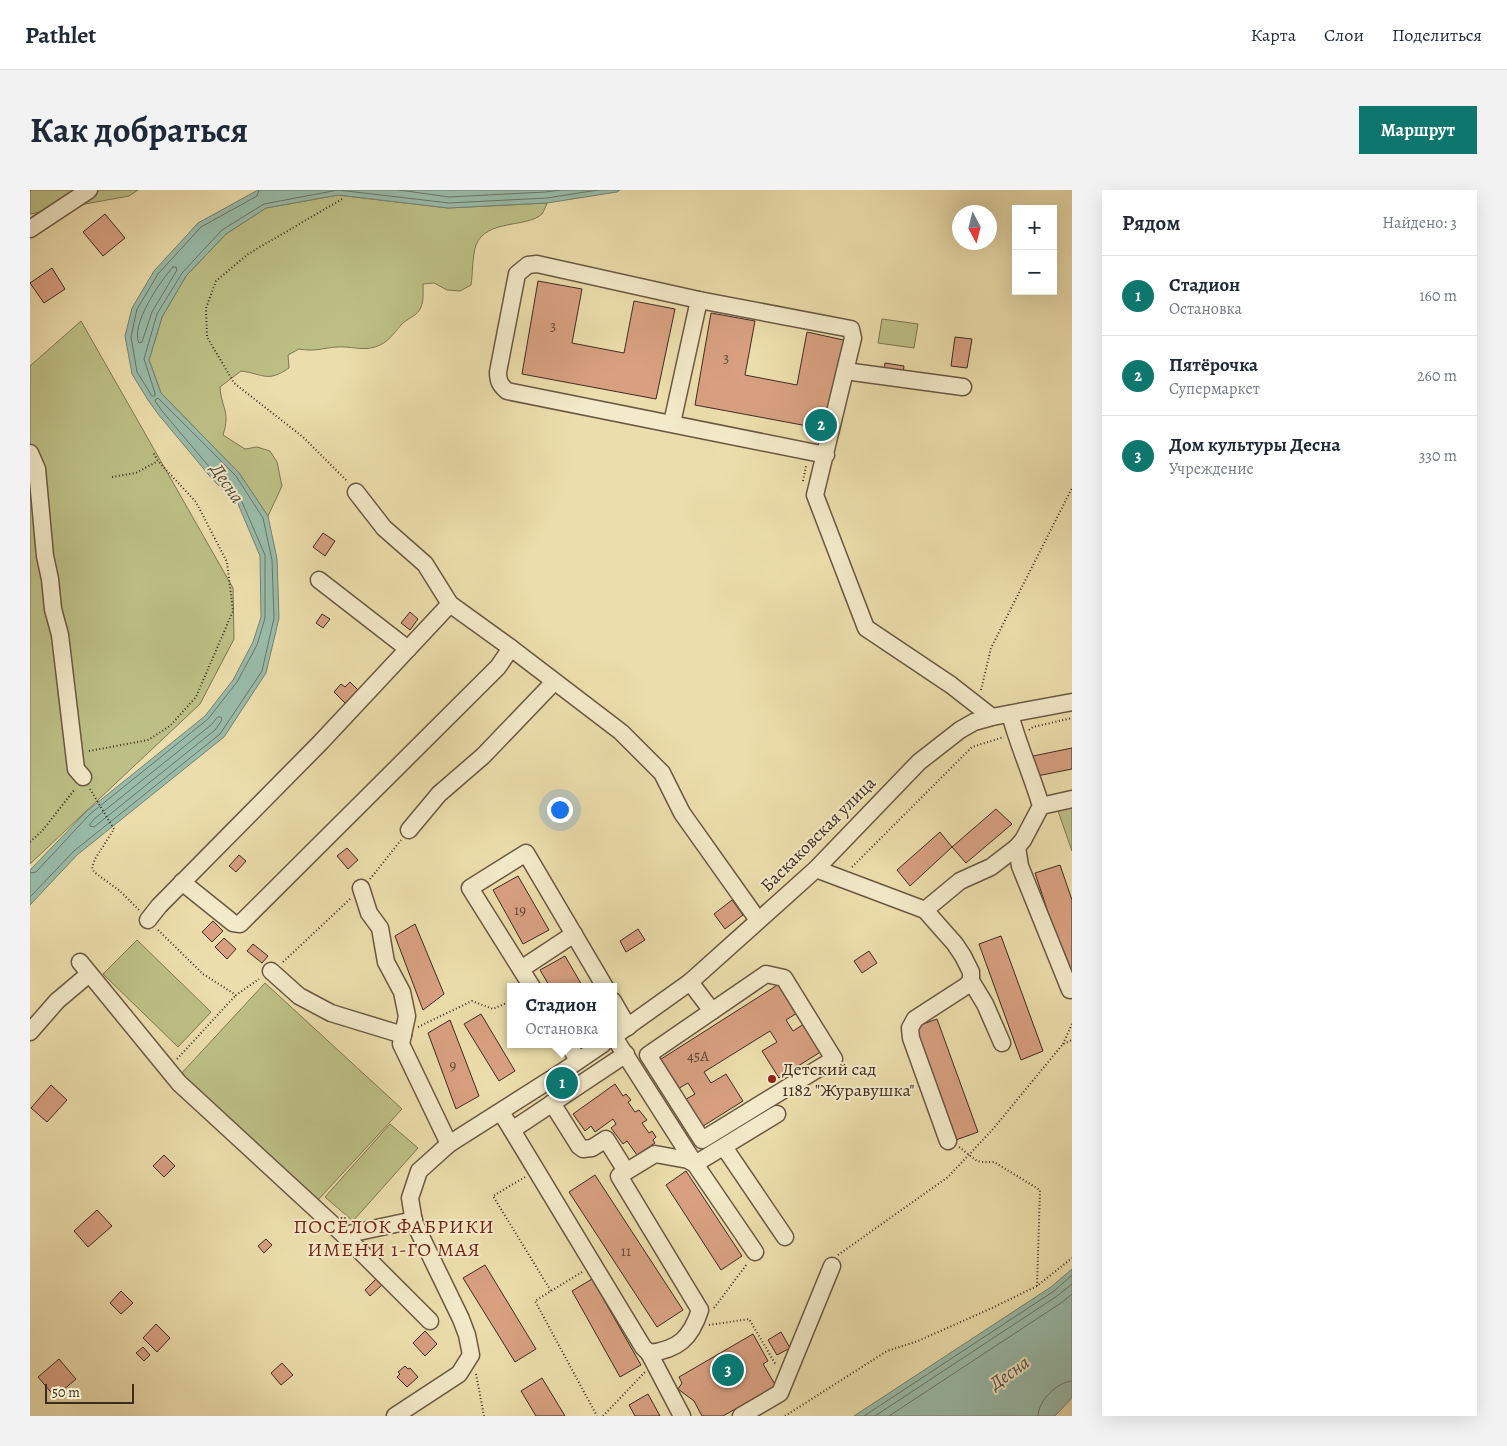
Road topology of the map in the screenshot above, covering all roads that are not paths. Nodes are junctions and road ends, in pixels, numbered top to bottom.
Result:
1 (89, 190) edge
2 (30, 229) edge
3 (699, 300) junction
4 (845, 371) junction
5 (963, 386) dead end
6 (672, 424) junction
7 (30, 453) edge
8 (826, 455) junction
9 (356, 492) road end
10 (319, 580) dead end
11 (450, 604) junction
12 (511, 648) junction
13 (408, 649) junction
14 (554, 682) junction
15 (1072, 702) edge
16 (1010, 714) junction
17 (992, 717) junction
18 (84, 778) road end
19 (1072, 799) edge
20 (1041, 806) junction
21 (409, 830) dead end
22 (1017, 847) junction
23 (816, 869) junction
24 (182, 882) junction
25 (361, 888) dead end
26 (925, 910) junction
27 (148, 920) dead end
28 (758, 920) junction
29 (574, 934) junction
30 (520, 969) junction
31 (271, 970) dead end
32 (971, 981) junction
33 (690, 982) junction
34 (529, 983) edge
35 (603, 983) edge
36 (1070, 990) dead end
37 (617, 1008) edge
38 (712, 1011) junction
39 (628, 1027) junction
40 (30, 1032) edge
41 (617, 1034) edge
42 (403, 1035) junction
43 (1002, 1044) dead end
44 (617, 1046) edge
45 (570, 1048) edge
46 (596, 1048) edge
47 (626, 1054) junction
48 (578, 1060) junction
49 (552, 1103) junction
50 (501, 1112) junction
51 (777, 1114) dead end
52 (512, 1130) junction
53 (948, 1141) road end
54 (449, 1144) junction
55 (724, 1146) junction
56 (695, 1164) junction
57 (626, 1171) junction
58 (414, 1220) junction
59 (344, 1236) junction
60 (785, 1237) dead end
61 (755, 1252) road end
62 (832, 1266) road end
63 (430, 1321) dead end
64 (651, 1359) junction
65 (395, 1416) edge
66 (682, 1416) edge
67 (741, 1416) edge

1 - 2 street
3 - 4 street
3 - 6 street
3 - 6 street
4 - 5 street
4 - 8 street
6 - 8 street
7 - 18 street
8 - 17 street
9 - 11 street
10 - 13 street
11 - 12 street
11 - 13 street
12 - 14 street
12 - 24 street
13 - 24 street
14 - 21 street
14 - 28 street
15 - 16 street, Баскаковская улица
16 - 17 street, Баскаковская улица
16 - 20 street
17 - 23 street, Баскаковская улица
19 - 20 street
20 - 22 street
22 - 26 street
22 - 36 street
23 - 26 street
23 - 28 street, Баскаковская улица
24 - 27 street
25 - 42 street
26 - 32 street
28 - 33 street, Баскаковская улица
29 - 30 street
29 - 30 street
29 - 35 street
30 - 34 street
31 - 42 street
32 - 43 street
32 - 53 street
33 - 38 street
33 - 39 street, Баскаковская улица
37 - 39 street
38 - 38 street
39 - 41 street, Баскаковская улица
40 - 59 street
42 - 54 street
44 - 47 street
45 - 48 street
46 - 48 street, Баскаковская улица
47 - 49 street
47 - 56 street
48 - 50 street, Баскаковская улица
49 - 52 street
49 - 57 street
50 - 52 street
50 - 54 street, Баскаковская улица
51 - 55 street
52 - 64 street
54 - 58 street, Баскаковская улица
55 - 56 street
55 - 60 street
56 - 57 street
56 - 61 street
57 - 64 street
58 - 59 street
58 - 65 street, Баскаковская улица
59 - 63 street
62 - 67 street
64 - 66 street

